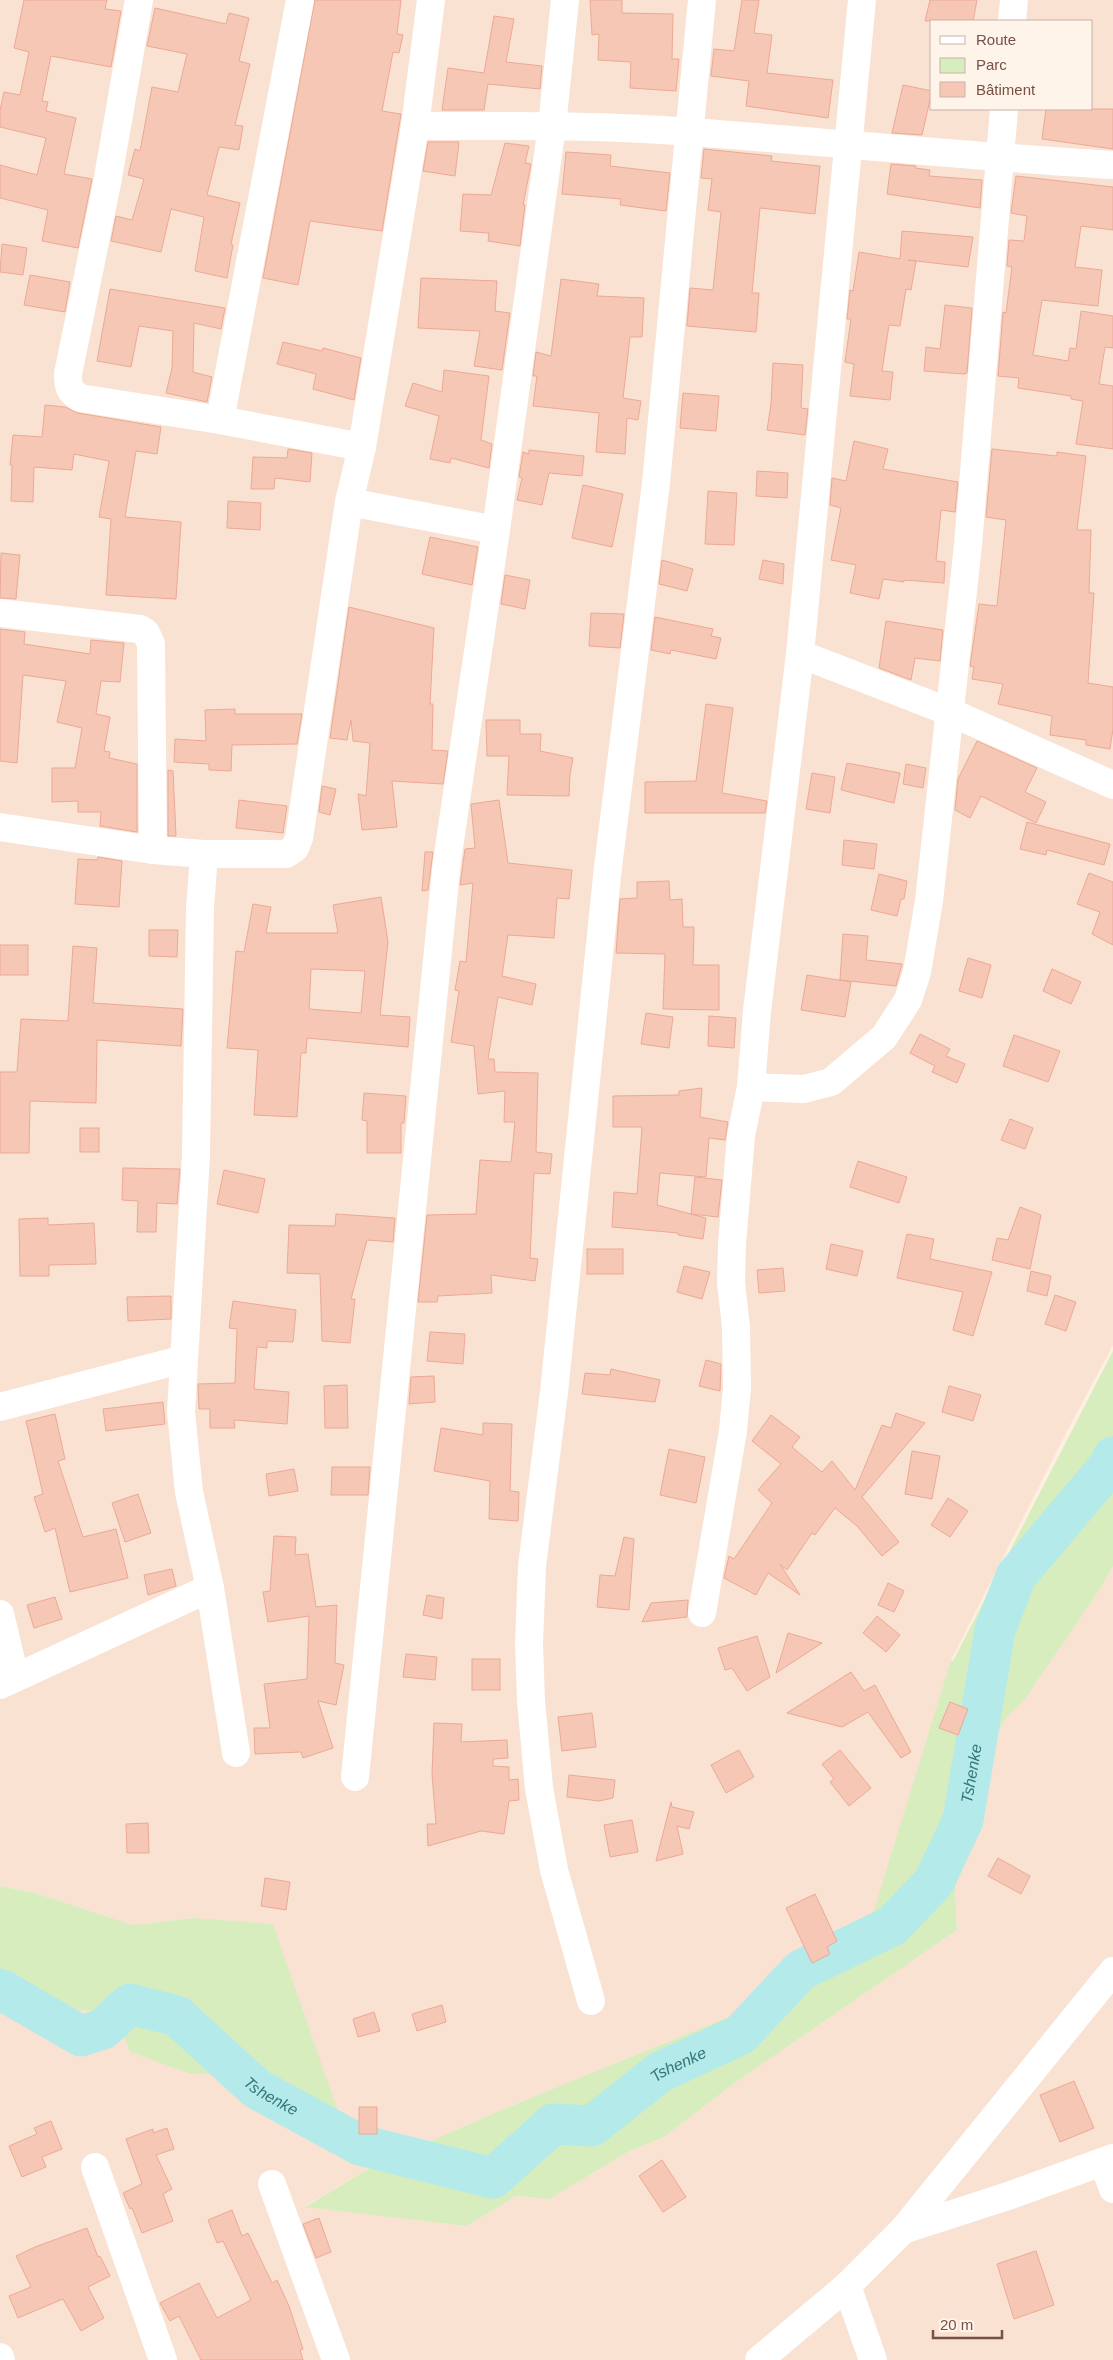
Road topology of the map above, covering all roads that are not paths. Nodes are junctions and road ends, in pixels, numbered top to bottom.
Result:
1 (139, 0) edge
2 (300, 0) edge
3 (430, 0) edge
4 (565, 0) edge
5 (702, 0) edge
6 (862, 0) edge
7 (1014, 0) edge
8 (1012, 20) edge
9 (1004, 110) edge
10 (415, 126) junction
11 (552, 126) junction
12 (690, 132) junction
13 (848, 146) junction
14 (1000, 158) junction
15 (1113, 165) edge
16 (220, 420) junction
17 (362, 447) junction
18 (350, 502) junction
19 (496, 530) junction
20 (0, 613) edge
21 (800, 654) junction
22 (950, 712) junction
23 (1113, 785) edge
24 (0, 827) edge
25 (153, 850) junction
26 (204, 854) junction
27 (751, 1087) junction
28 (184, 1359) junction
29 (0, 1407) edge
30 (210, 1588) junction
31 (702, 1613) dead end
32 (0, 1614) edge
33 (8, 1681) edge
34 (236, 1753) dead end
35 (354, 1777) dead end
36 (1113, 1971) edge
37 (591, 2001) dead end
38 (1108, 2160) edge
39 (95, 2167) dead end
40 (272, 2184) dead end
41 (1113, 2189) edge
42 (903, 2230) junction
43 (846, 2286) junction
44 (163, 2360) edge
45 (336, 2360) edge
46 (760, 2360) edge
47 (873, 2360) edge

1 - 16 street
2 - 16 street
3 - 10 street
4 - 11 street
5 - 12 street
6 - 13 street
7 - 8 street
9 - 14 street
10 - 11 street
10 - 17 street
11 - 12 street
11 - 19 street
12 - 13 street
12 - 37 street
13 - 14 street
13 - 21 street
14 - 15 street
14 - 22 street
16 - 17 street
17 - 18 street
18 - 19 street
18 - 26 street
19 - 35 street
20 - 25 street
21 - 22 street
21 - 27 street
22 - 23 street
22 - 27 street
24 - 25 street
25 - 26 street
26 - 28 street
27 - 31 street
28 - 29 street
28 - 30 street
30 - 33 street
30 - 34 street
32 - 33 street
36 - 42 street
38 - 41 street
38 - 42 street
39 - 44 street
40 - 45 street
42 - 43 street
43 - 46 street
43 - 47 street

